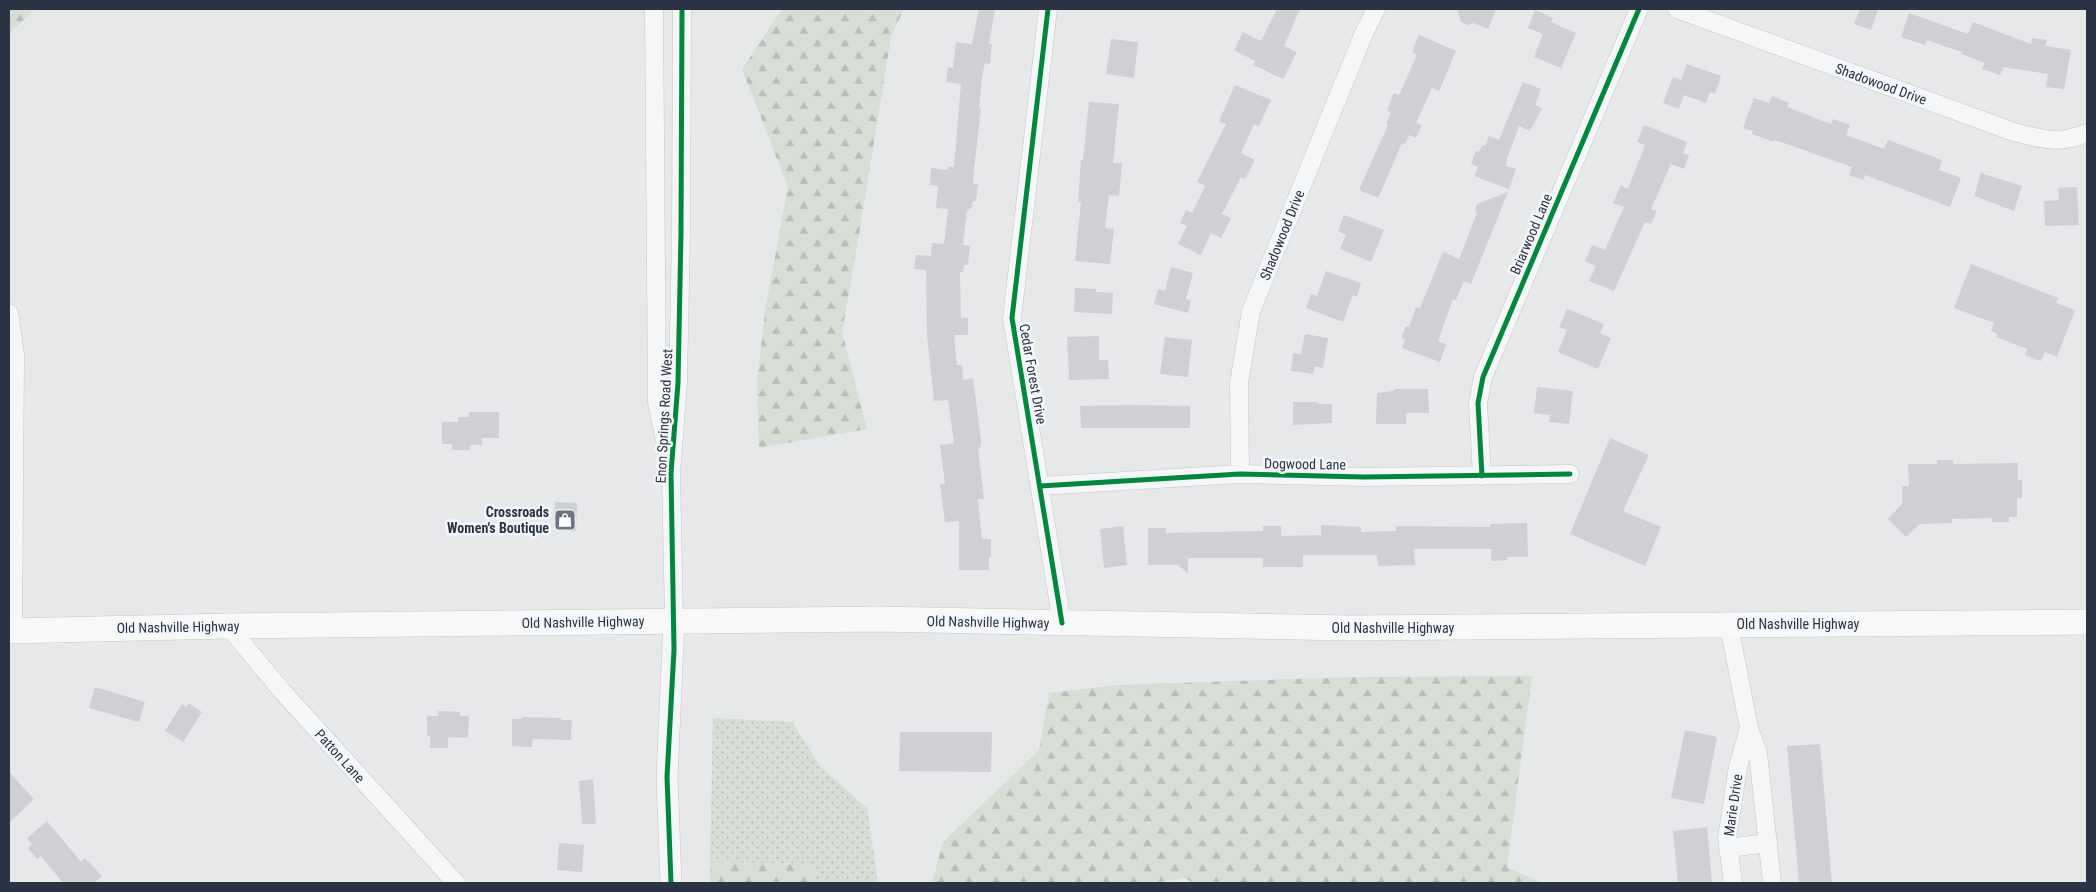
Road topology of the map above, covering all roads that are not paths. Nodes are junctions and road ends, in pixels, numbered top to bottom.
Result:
1 (654, 9) edge
2 (682, 9) edge
3 (1048, 9) edge
4 (1376, 9) edge
5 (1639, 9) edge
6 (1677, 9) edge
7 (2087, 133) edge
8 (9, 312) edge
9 (671, 473) junction
10 (1240, 474) junction
11 (1570, 474) dead end
12 (1482, 476) junction
13 (1040, 486) junction
14 (674, 621) junction
15 (2087, 622) edge
16 (1062, 623) junction
17 (1729, 625) junction
18 (228, 626) junction
19 (11, 631) edge
20 (1748, 728) junction
21 (1768, 843) junction
22 (1728, 848) junction
23 (456, 883) edge
24 (671, 883) edge
25 (1733, 883) edge
26 (1772, 883) edge

1 - 9 street, Enon Springs Road West
2 - 9 street, Enon Springs Road West
3 - 13 street, Cedar Forest Drive
4 - 10 street, Shadowood Drive
5 - 12 street, Briarwood Lane
6 - 7 street, Shadowood Drive
8 - 19 street
9 - 14 street, Enon Springs Road West
10 - 12 street, Dogwood Lane
10 - 13 street, Dogwood Lane
11 - 12 street, Dogwood Lane
13 - 16 street, Cedar Forest Drive
14 - 16 main road, Old Nashville Highway
14 - 18 main road, Old Nashville Highway
14 - 24 street, Enon Springs Road West
15 - 17 main road, Old Nashville Highway
16 - 17 main road, Old Nashville Highway
17 - 20 street, Marie Drive
18 - 19 main road, Old Nashville Highway
18 - 23 street, Patton Lane
20 - 21 street, Marie Drive
20 - 22 street, Marie Drive
21 - 22 street
21 - 26 street, Marie Drive
22 - 25 street, Marie Drive

